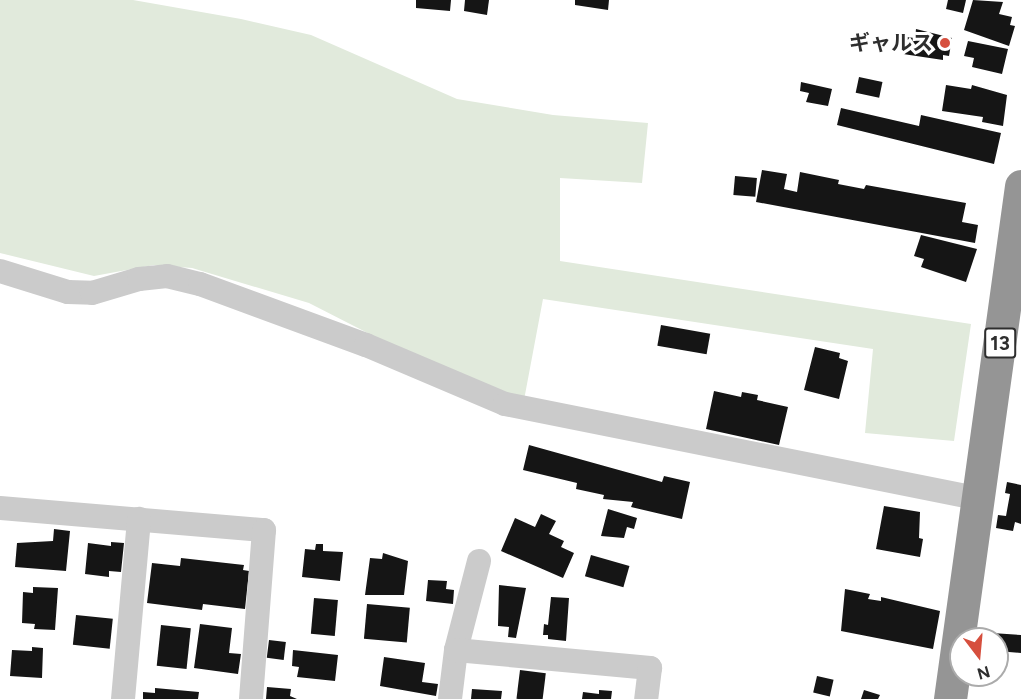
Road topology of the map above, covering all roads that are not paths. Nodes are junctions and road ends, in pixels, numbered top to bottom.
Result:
1 (1021, 186) edge
2 (0, 270) edge
3 (979, 499) junction
4 (0, 508) edge
5 (139, 519) junction
6 (478, 561) dead end
7 (456, 650) junction
8 (123, 699) edge
9 (251, 699) edge
10 (450, 699) edge
11 (646, 699) edge
12 (950, 699) edge

1 - 3 highway, 13
2 - 3 street
3 - 12 highway, 13
4 - 5 street
5 - 8 street
5 - 9 street
6 - 7 street
7 - 10 street
7 - 11 street

